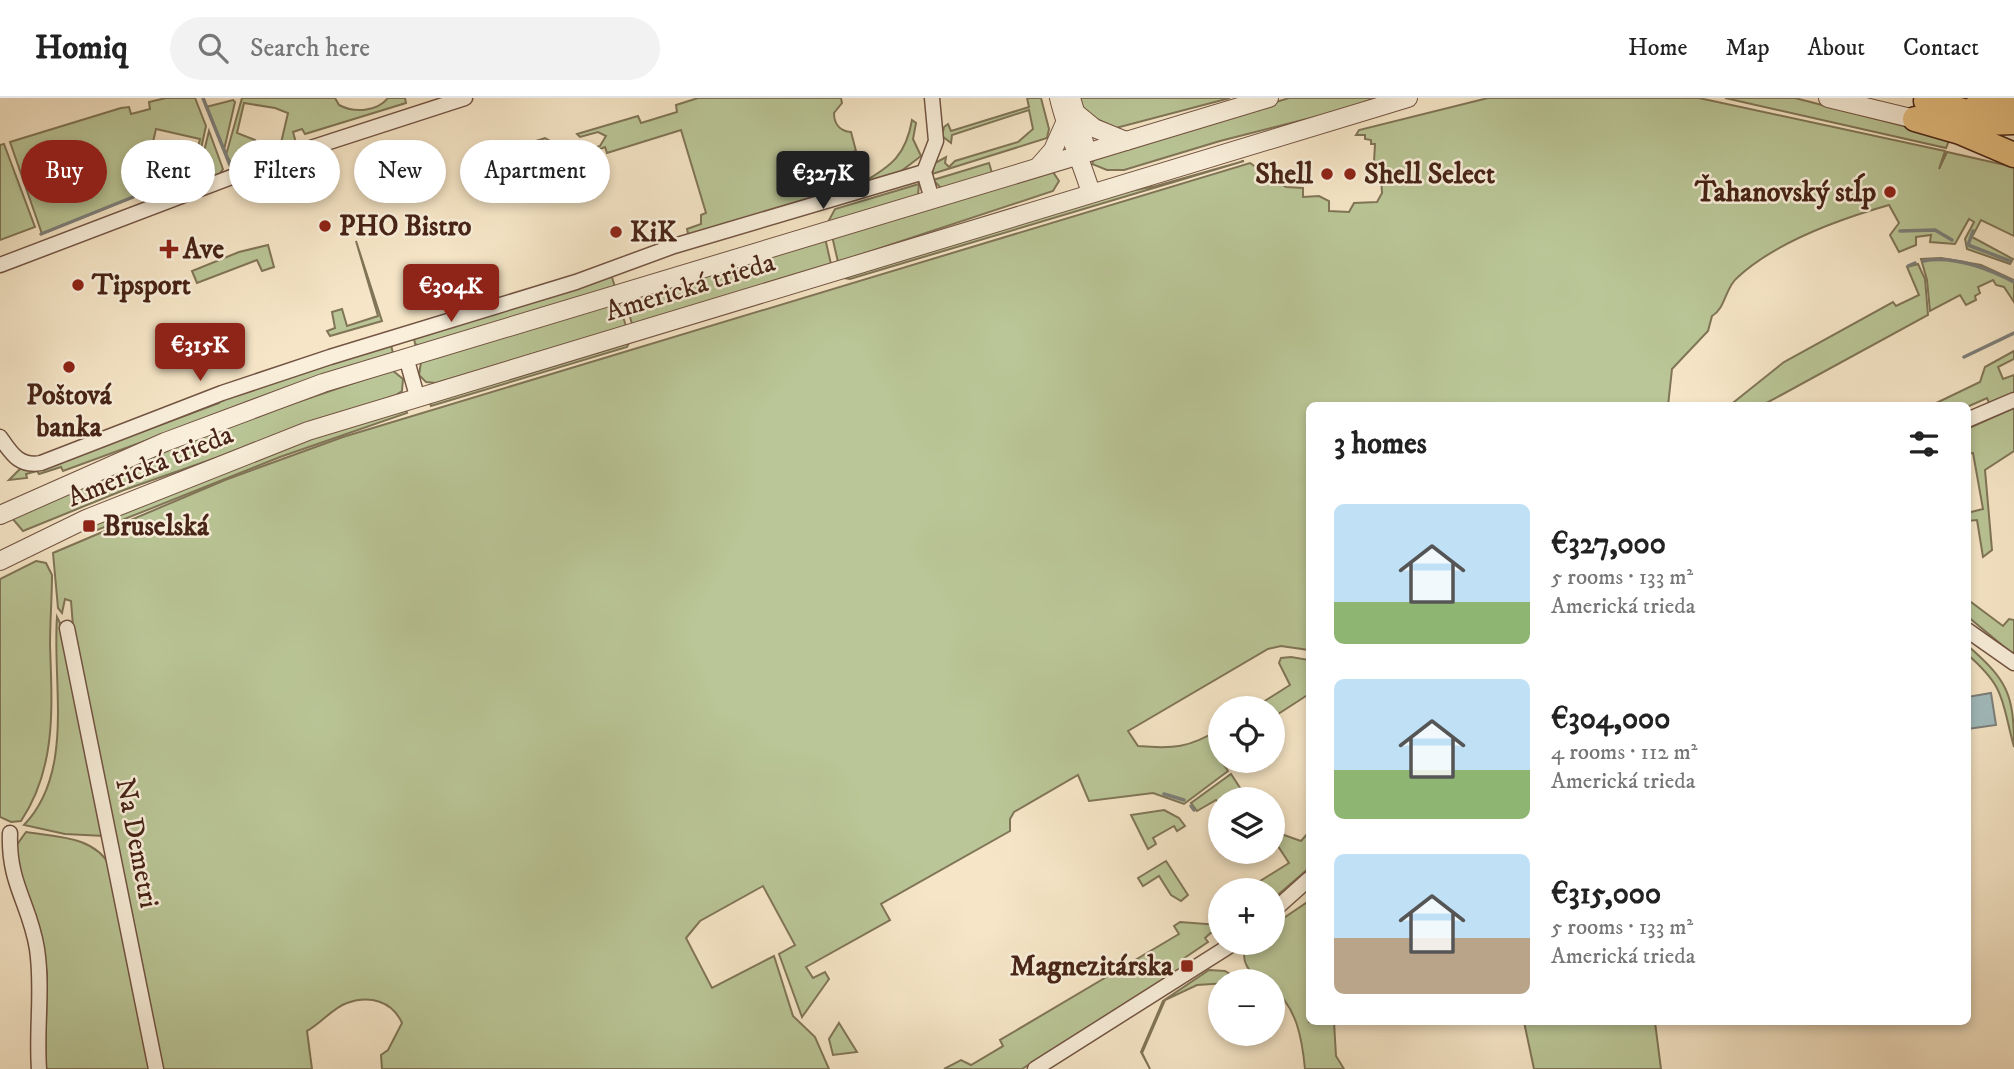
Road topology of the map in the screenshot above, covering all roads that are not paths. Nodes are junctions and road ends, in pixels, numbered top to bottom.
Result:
1 (466, 98) edge
2 (932, 98) edge
3 (1059, 98) edge
4 (1269, 98) edge
5 (1408, 98) edge
6 (1828, 98) edge
7 (2014, 103) edge
8 (1918, 106) edge
9 (1071, 112) edge
10 (2014, 122) edge
11 (1126, 141) junction
12 (2014, 155) edge
13 (1080, 156) junction
14 (1038, 167) junction
15 (924, 172) junction
16 (1091, 193) junction
17 (932, 199) junction
18 (0, 265) edge
19 (406, 357) junction
20 (417, 396) junction
21 (2014, 400) edge
22 (1971, 418) edge
23 (0, 437) edge
24 (0, 515) edge
25 (0, 561) edge
26 (67, 628) dead end
27 (1971, 632) edge
28 (2014, 663) edge
29 (10, 833) dead end
30 (1306, 882) edge
31 (1285, 900) edge
32 (1215, 955) edge
33 (39, 1069) edge
34 (156, 1069) edge
35 (1035, 1069) edge

1 - 18 street
2 - 15 street
3 - 9 street
4 - 11 street, Americká trieda
5 - 16 street, Americká trieda
6 - 8 street
7 - 8 highway
8 - 10 highway
8 - 12 highway
9 - 11 street
9 - 13 street
9 - 14 street
11 - 13 street, Americká trieda
13 - 14 street, Americká trieda
13 - 16 street
14 - 17 street, Americká trieda
15 - 17 street
15 - 23 street
16 - 20 street, Americká trieda
17 - 19 street, Americká trieda
19 - 20 street
19 - 24 street, Americká trieda
20 - 25 street, Americká trieda
21 - 22 street
26 - 34 street, Na Demetri
27 - 28 street
29 - 33 street
30 - 31 street
32 - 35 street

